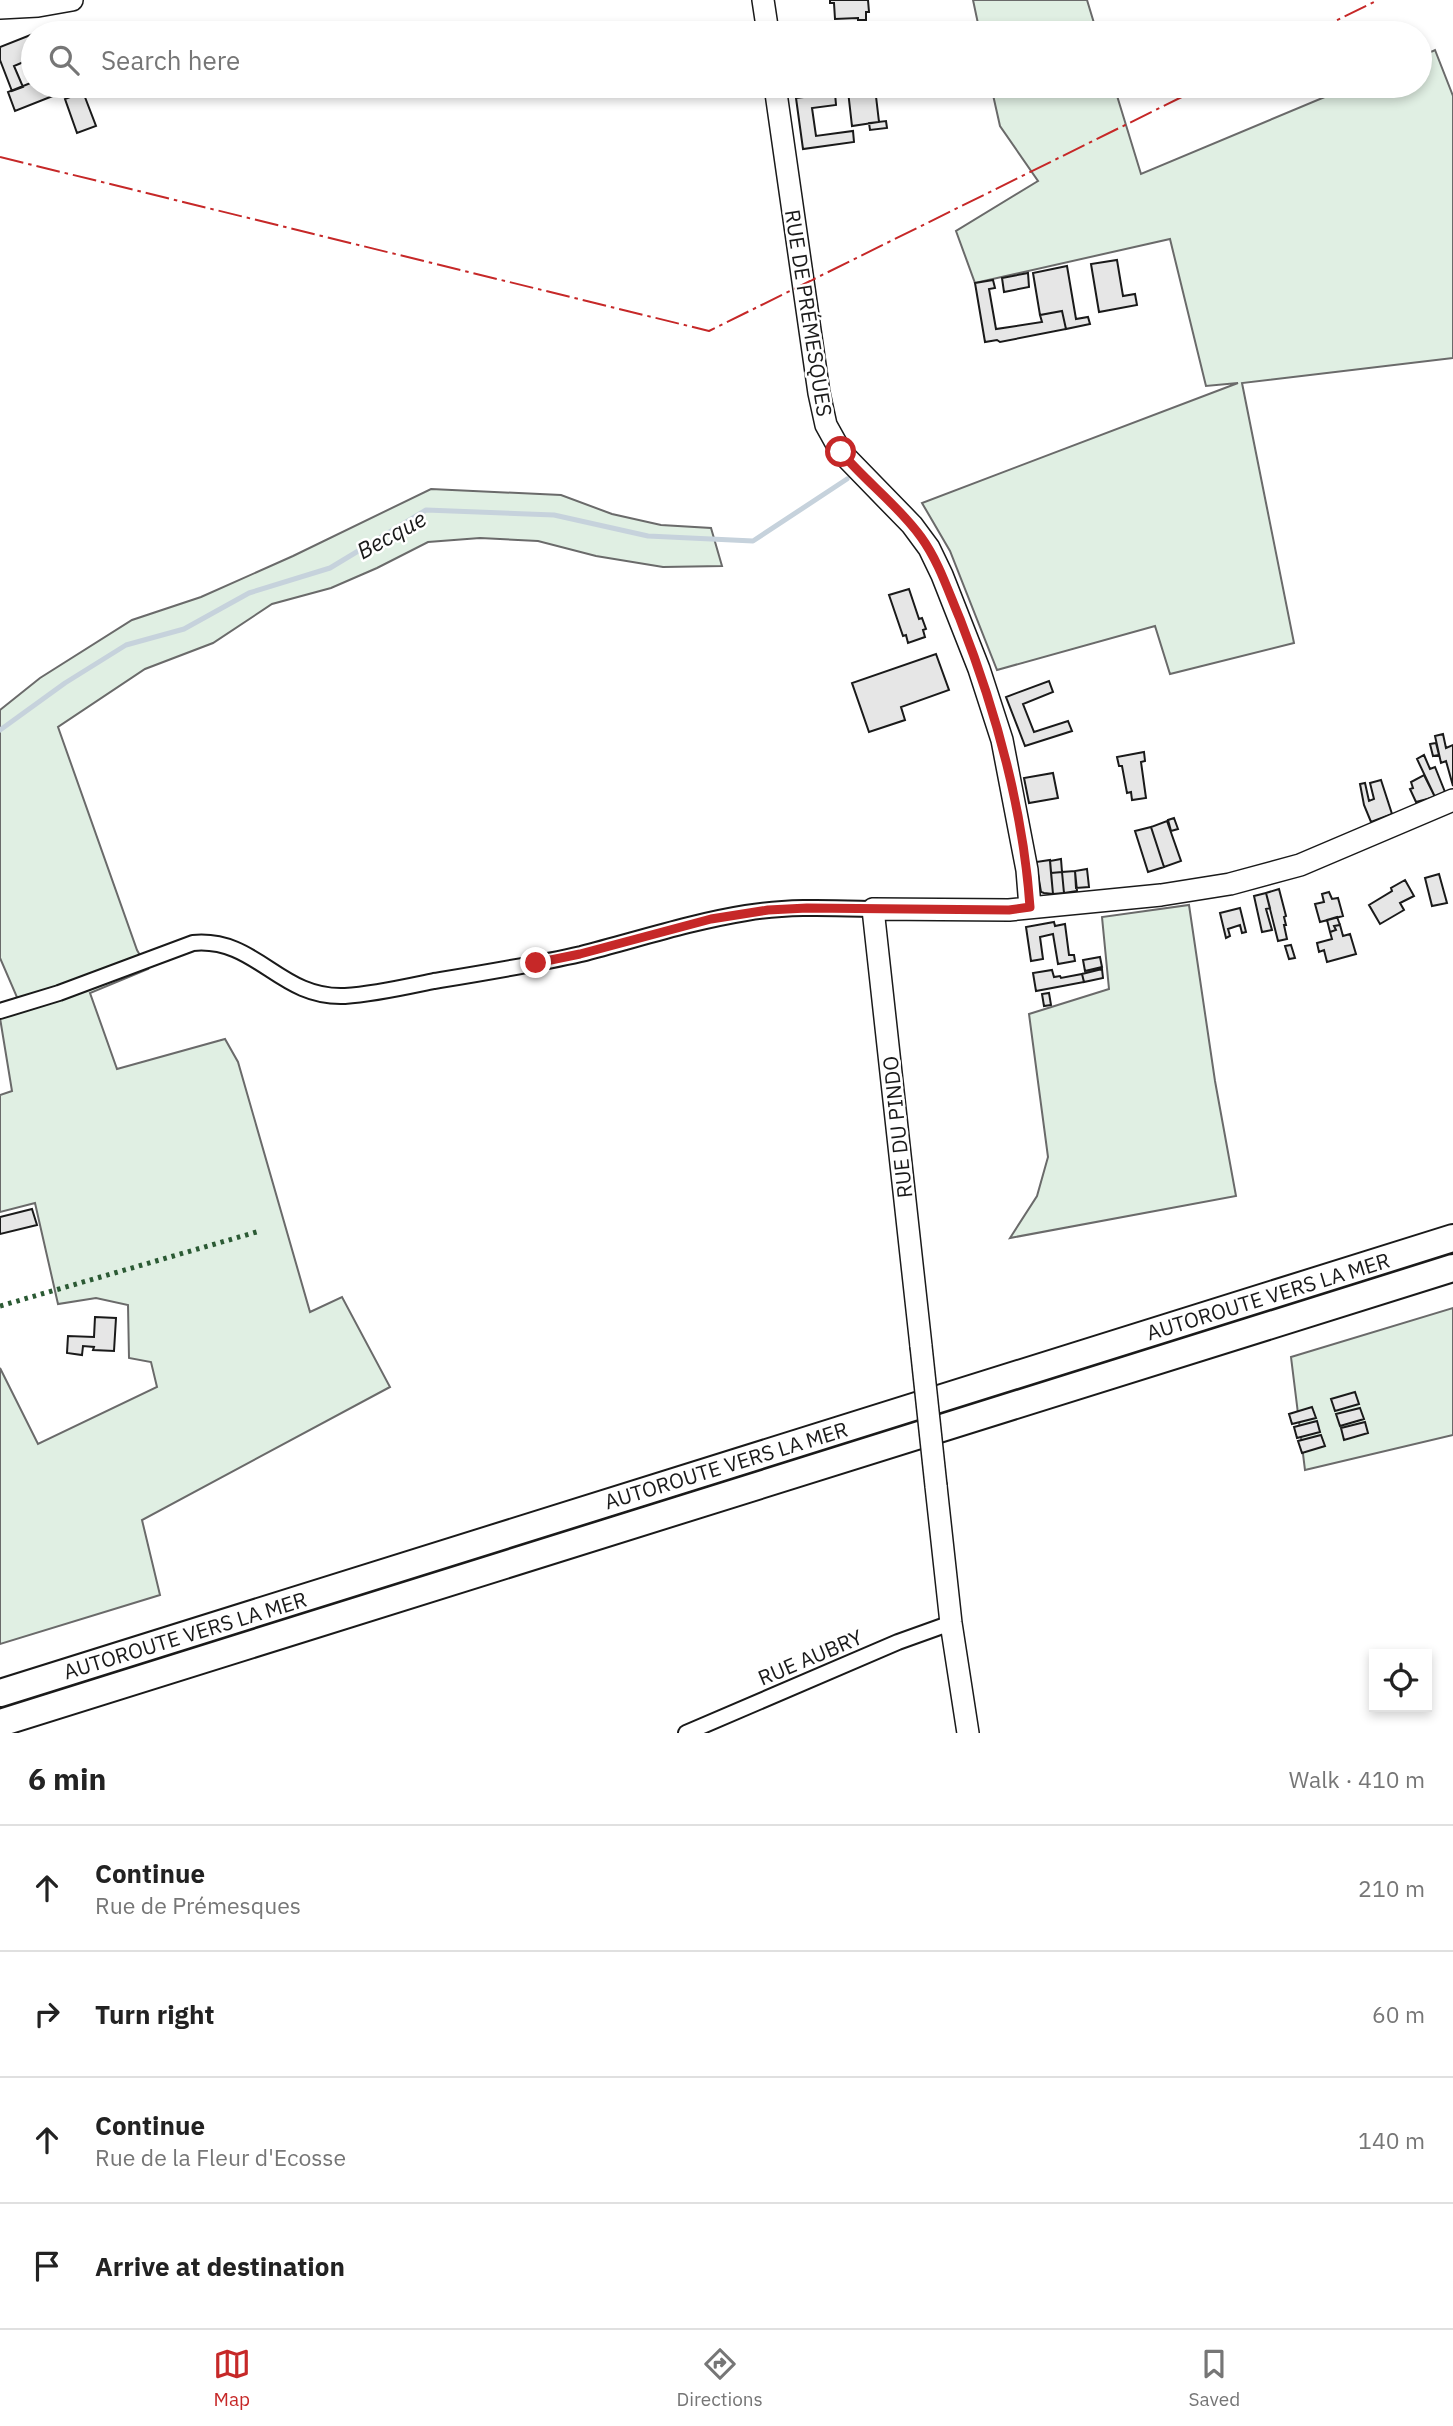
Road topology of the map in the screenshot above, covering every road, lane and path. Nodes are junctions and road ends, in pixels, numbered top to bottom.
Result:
1 (72, 0) edge
2 (763, 0) edge
3 (0, 8) edge
4 (766, 21) edge
5 (777, 98) edge
6 (1453, 800) edge
7 (1030, 907) junction
8 (873, 909) junction
9 (0, 1010) edge
10 (1453, 1238) edge
11 (1453, 1268) edge
12 (951, 1623) junction
13 (0, 1693) edge
14 (0, 1723) edge
15 (686, 1733) edge
16 (968, 1733) edge

1 - 3 street
2 - 4 street
5 - 7 street, RUE DE PRÉMESQUES
6 - 7 street
7 - 8 street
8 - 9 street
8 - 12 street, RUE DU PINDO, bridge
10 - 13 highway, AUTOROUTE VERS LA MER
11 - 14 highway
12 - 15 street, RUE AUBRY
12 - 16 street

